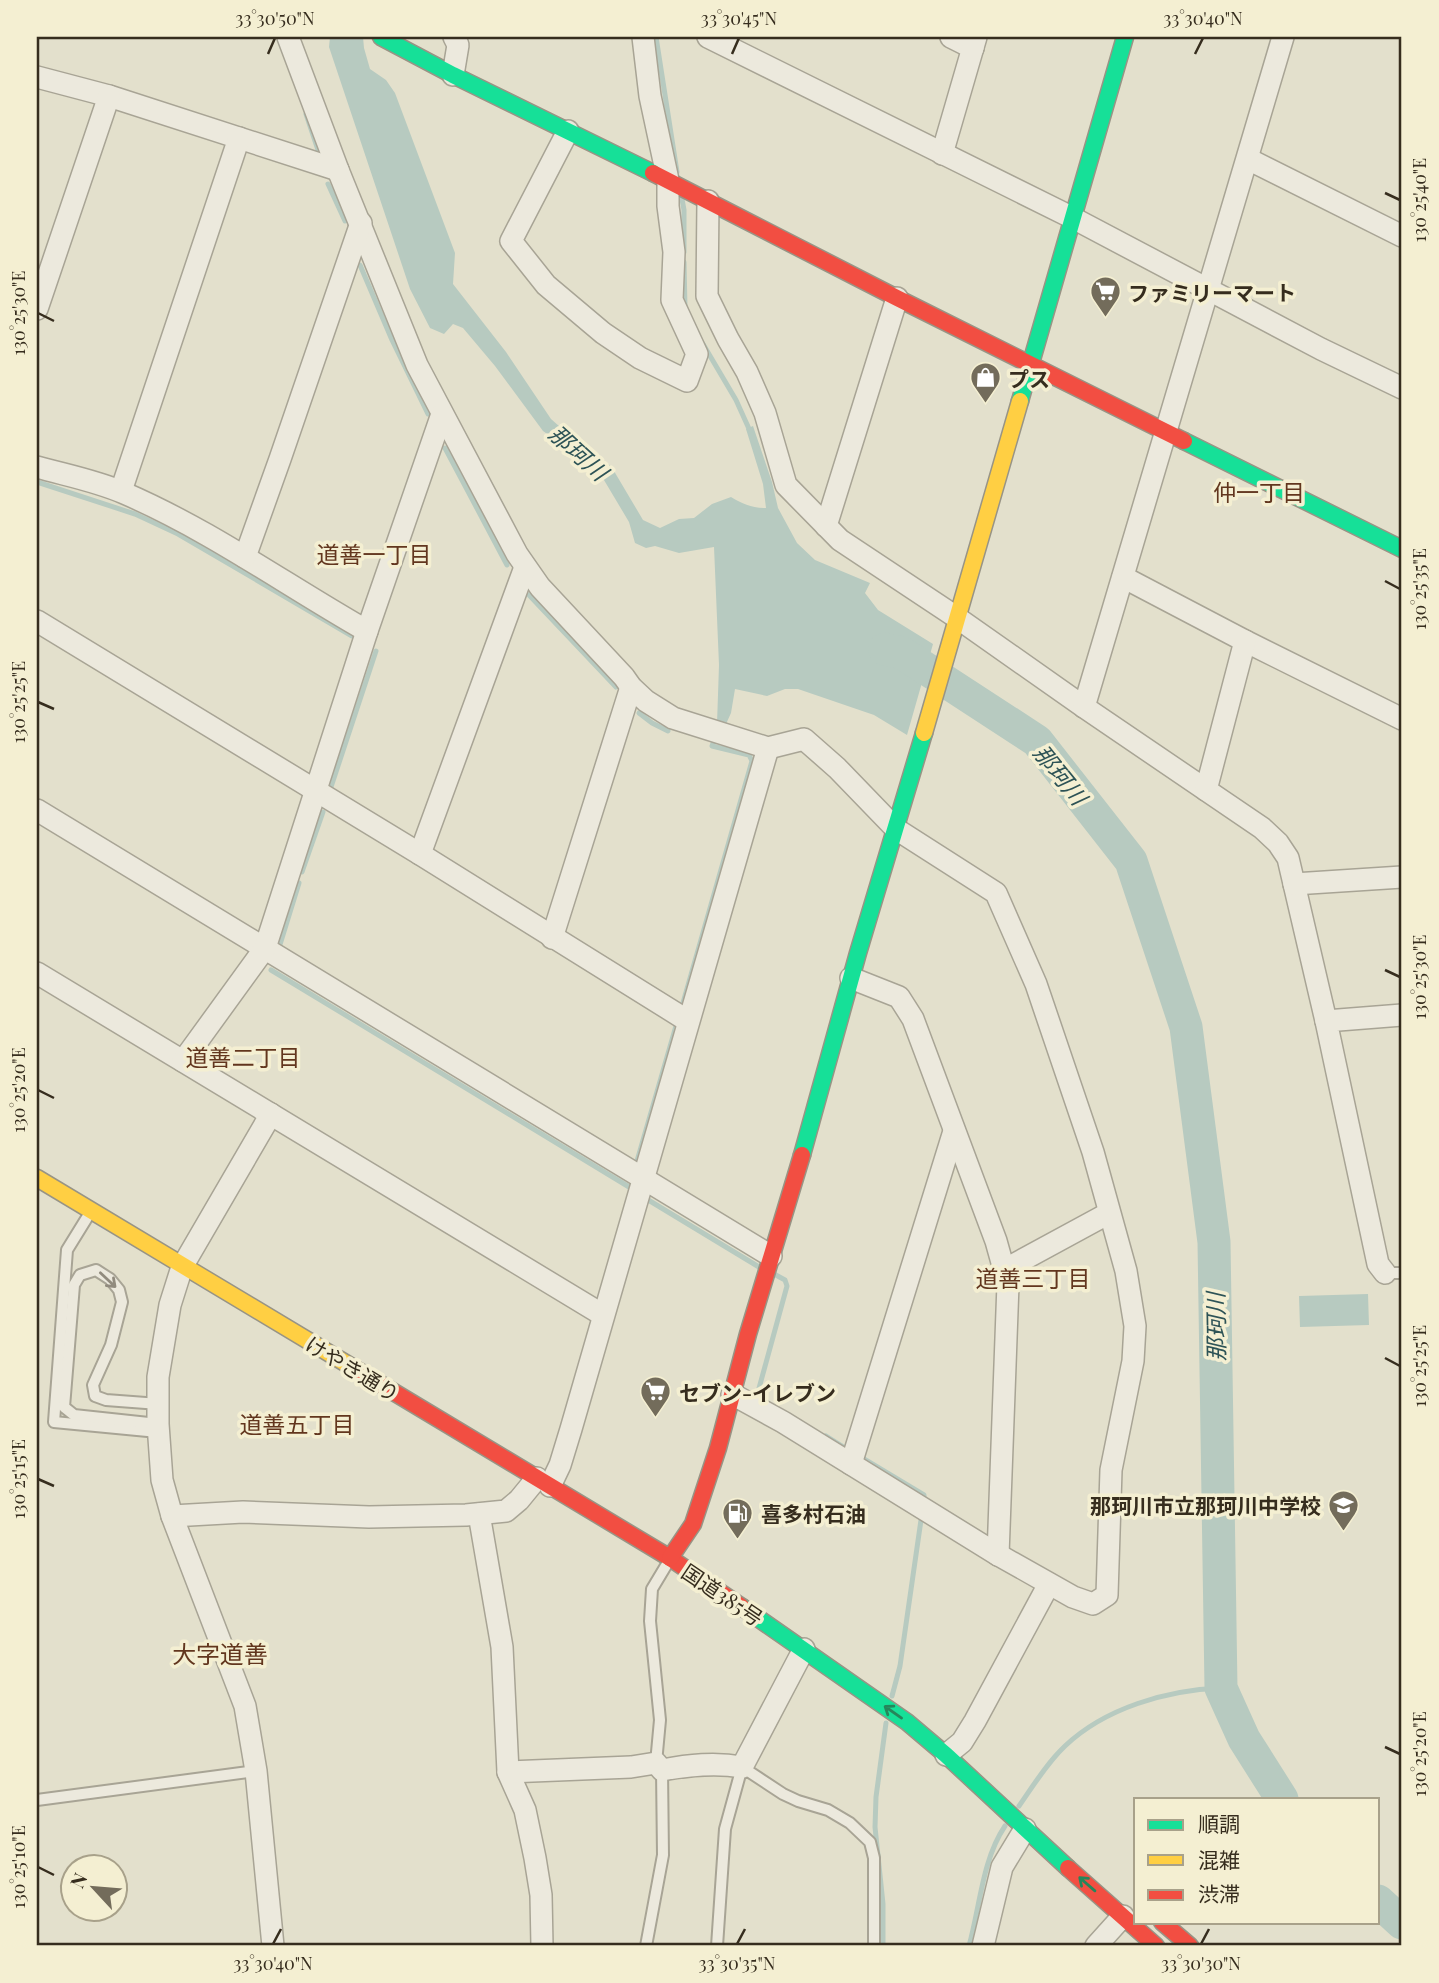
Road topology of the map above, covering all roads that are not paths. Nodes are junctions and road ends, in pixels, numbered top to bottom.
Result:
1 (288, 37) edge
2 (380, 37) edge
3 (454, 37) edge
4 (643, 37) edge
5 (951, 37) edge
6 (1125, 37) edge
7 (1283, 37) edge
8 (712, 38) edge
9 (974, 42) edge
10 (445, 71) junction
11 (37, 77) edge
12 (109, 96) junction
13 (568, 131) junction
14 (239, 138) junction
15 (942, 153) junction
16 (1248, 159) junction
17 (338, 170) junction
18 (669, 181) junction
19 (700, 197) junction
20 (1073, 218) junction
21 (361, 223) junction
22 (1402, 236) edge
23 (1207, 288) junction
24 (897, 298) junction
25 (37, 309) edge
26 (1030, 364) junction
27 (1402, 388) edge
28 (442, 414) junction
29 (1165, 431) junction
30 (37, 467) edge
31 (121, 491) junction
32 (826, 526) junction
33 (1402, 549) edge
34 (245, 557) junction
35 (526, 566) junction
36 (1123, 577) junction
37 (37, 621) edge
38 (955, 623) junction
39 (367, 631) junction
40 (1245, 641) junction
41 (631, 687) junction
42 (1084, 707) junction
43 (1402, 719) edge
44 (768, 748) junction
45 (1206, 790) junction
46 (315, 792) junction
47 (37, 810) edge
48 (897, 823) junction
49 (421, 854) junction
50 (1402, 877) edge
51 (1294, 884) junction
52 (552, 938) junction
53 (265, 948) junction
54 (37, 973) edge
55 (851, 978) junction
56 (1402, 1015) edge
57 (688, 1021) junction
58 (1326, 1021) junction
59 (183, 1061) junction
60 (271, 1114) junction
61 (954, 1131) junction
62 (37, 1178) edge
63 (643, 1178) junction
64 (91, 1211) junction
65 (1109, 1213) junction
66 (67, 1250) junction
67 (771, 1256) junction
68 (182, 1266) junction
69 (1004, 1270) junction
70 (1393, 1273) edge
71 (77, 1280) junction
72 (63, 1307) junction
73 (603, 1315) junction
74 (732, 1394) junction
75 (158, 1420) junction
76 (851, 1464) junction
77 (544, 1482) junction
78 (480, 1514) junction
79 (172, 1516) junction
80 (998, 1555) junction
81 (670, 1558) junction
82 (1049, 1584) junction
83 (800, 1628) dead end
84 (804, 1649) junction
85 (958, 1746) junction
86 (659, 1766) junction
87 (742, 1767) junction
88 (256, 1771) junction
89 (508, 1772) junction
90 (37, 1800) edge
91 (1025, 1829) junction
92 (1123, 1916) junction
93 (1164, 1924) edge
94 (273, 1946) edge
95 (542, 1946) edge
96 (646, 1946) edge
97 (717, 1946) edge
98 (874, 1946) edge
99 (983, 1946) edge
100 (1096, 1946) edge
101 (1156, 1946) edge
102 (1190, 1946) edge

1 - 17 street
2 - 10 main road
3 - 10 street
4 - 18 street
5 - 9 street
6 - 20 main road
7 - 16 street
8 - 15 street
9 - 15 street
10 - 13 main road
11 - 12 street
12 - 14 street
12 - 25 street
13 - 18 main road
13 - 18 street
14 - 17 street
14 - 31 street
15 - 20 street
16 - 22 street
16 - 23 street
17 - 21 street
18 - 19 main road
19 - 24 main road
19 - 32 street
20 - 23 street
20 - 26 main road
21 - 28 street
21 - 34 street
23 - 27 street
23 - 29 street
24 - 26 main road
24 - 32 street
26 - 29 main road
26 - 38 main road
28 - 35 street
28 - 39 street
29 - 33 main road
29 - 36 street
30 - 31 street
31 - 34 street
32 - 38 street
34 - 39 street
35 - 41 street
35 - 49 street
36 - 40 street
36 - 42 street
37 - 46 street
38 - 42 street
38 - 48 main road
39 - 46 street
40 - 43 street
40 - 45 street
41 - 44 street
41 - 52 street
42 - 45 street
44 - 48 street
44 - 57 street
45 - 51 street
46 - 49 street
46 - 53 street
47 - 53 street
48 - 55 main road
48 - 65 street
49 - 52 street
50 - 51 street
51 - 58 street
52 - 57 street
53 - 59 street
53 - 63 street
54 - 59 street
55 - 61 street
55 - 67 main road
56 - 58 street
57 - 63 street
58 - 70 street
59 - 60 street
60 - 68 street
60 - 73 street
61 - 69 street
61 - 76 street
62 - 64 main road, けやき通り
63 - 67 street
63 - 73 street
64 - 66 lane
64 - 68 main road, けやき通り
65 - 69 street
65 - 82 street
66 - 71 lane
66 - 72 lane
67 - 74 main road
68 - 75 street
68 - 77 main road, けやき通り
69 - 80 street
71 - 72 lane
71 - 75 lane
71 -> 75 lane
72 - 75 lane
73 - 77 street
74 - 76 street
74 - 81 main road
75 - 79 street
76 - 80 street
77 - 78 street
77 - 81 main road, けやき通り
78 - 79 street
78 - 89 street
79 - 88 street
80 - 82 street
81 - 83 main road, 国道385号
81 - 84 main road, 国道385号
81 - 86 lane
82 - 85 street
85 -> 84 main road, 国道385号
84 - 87 street
85 - 91 main road, 国道385号
86 - 87 street
86 - 89 street
86 - 96 lane
87 - 97 lane
87 - 98 lane
88 - 90 lane
88 - 94 street
89 - 95 street
92 -> 91 main road, 国道385号
91 - 99 street
92 - 100 street
92 - 101 main road, 国道385号
93 - 102 main road

